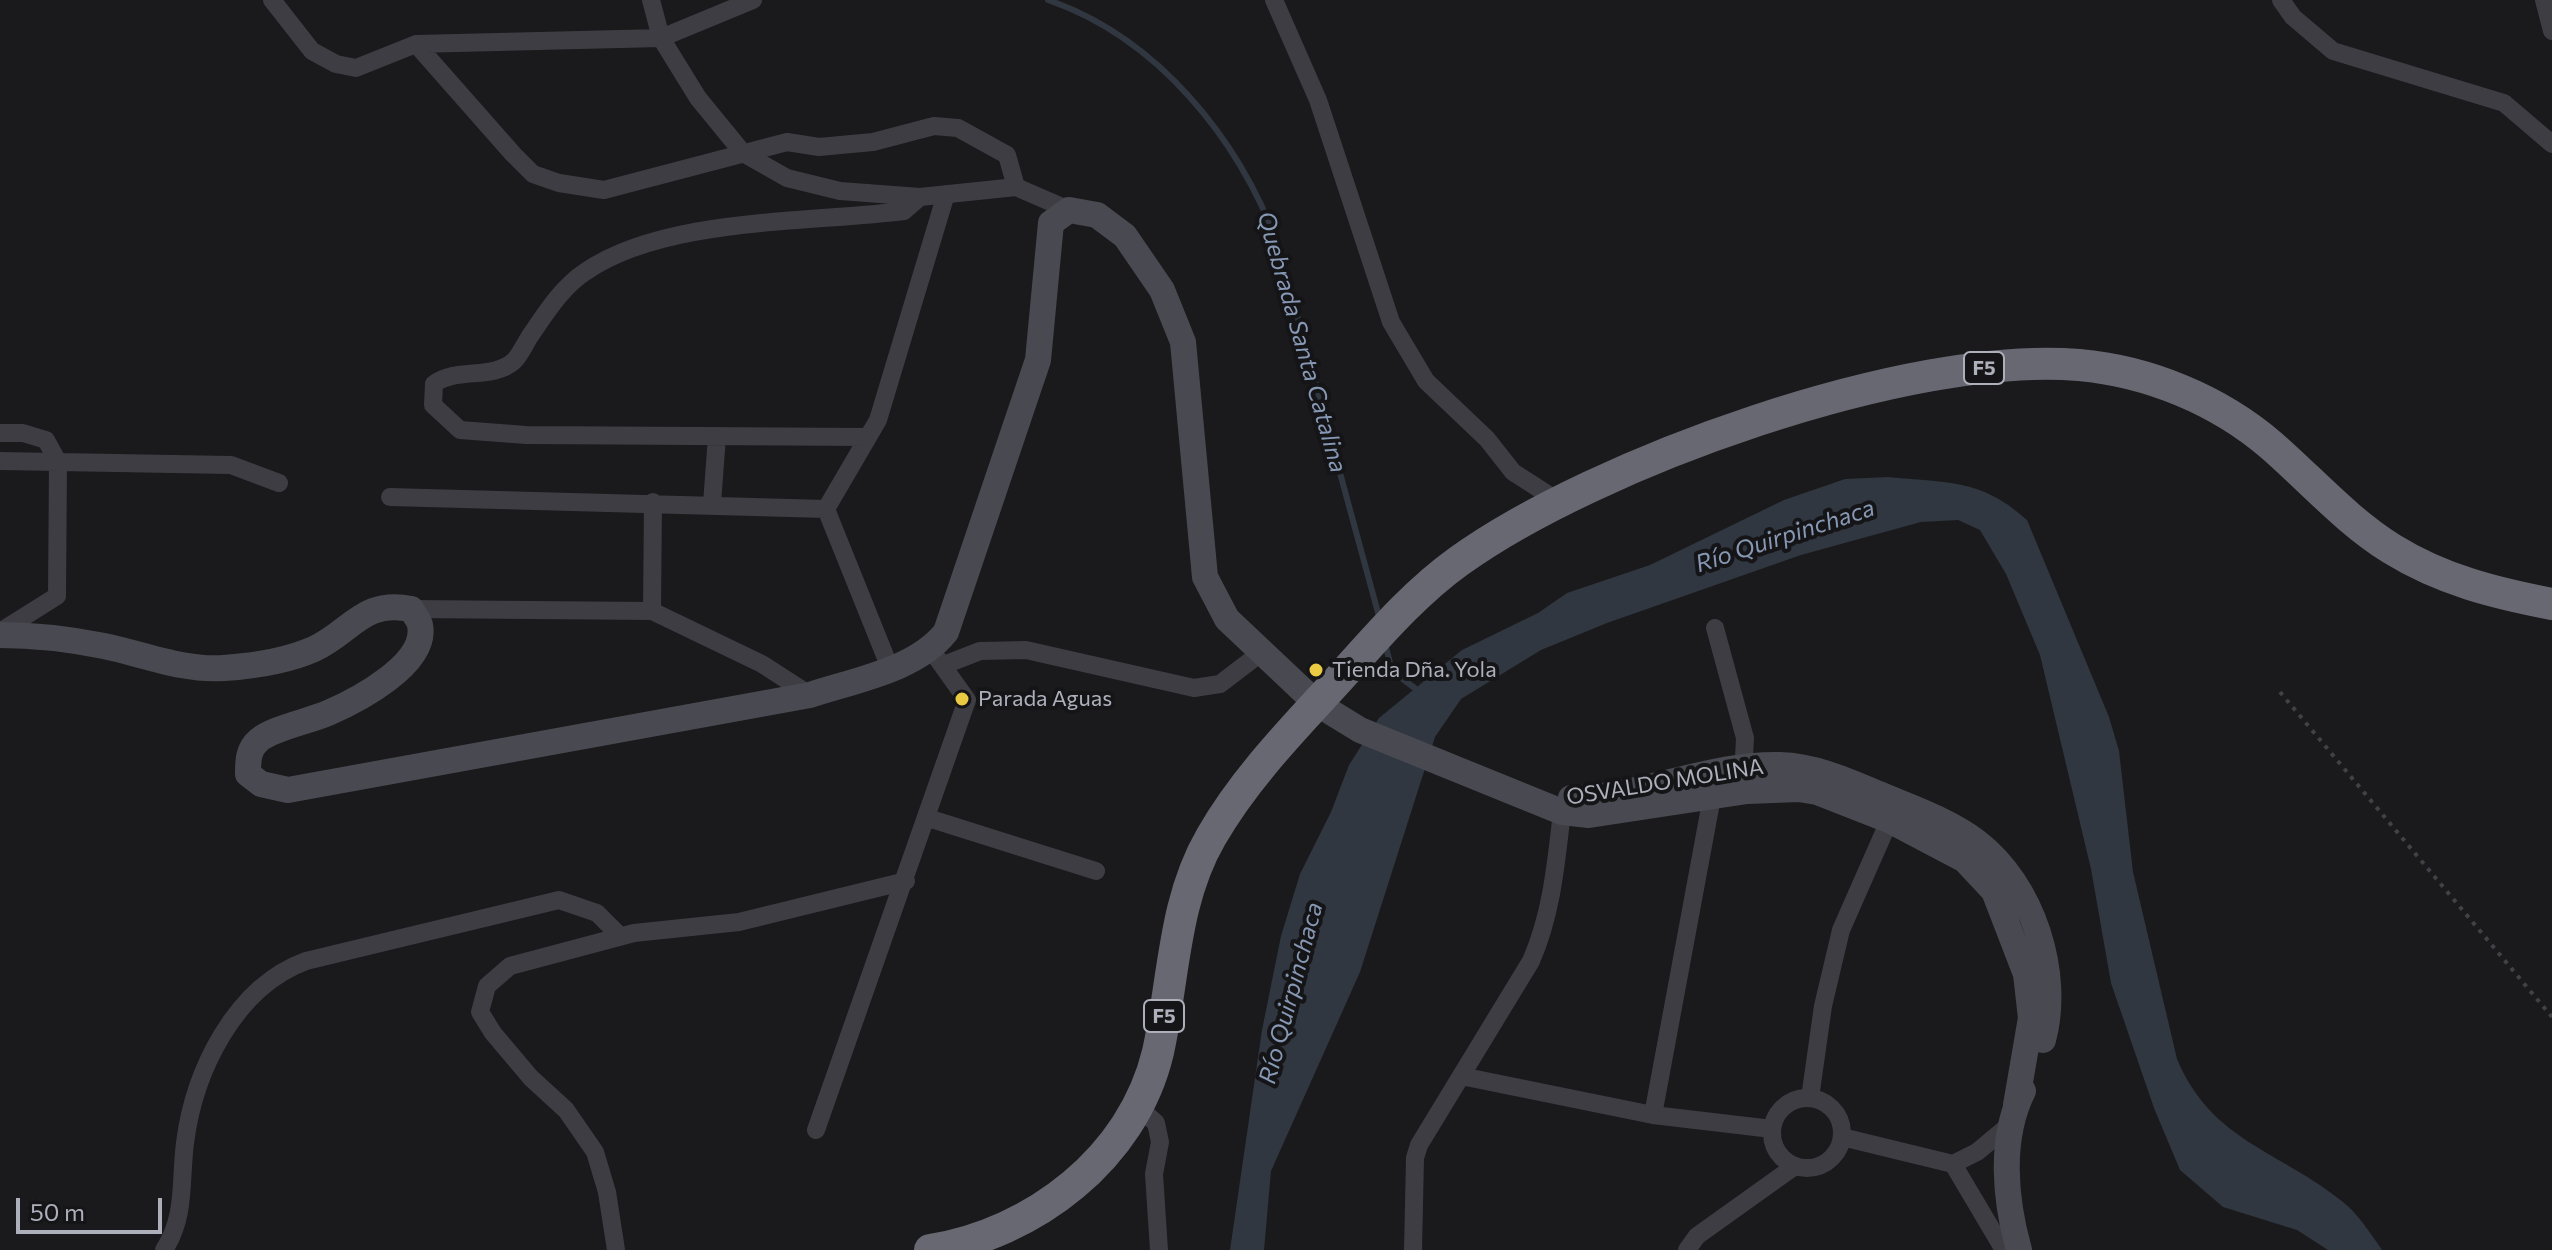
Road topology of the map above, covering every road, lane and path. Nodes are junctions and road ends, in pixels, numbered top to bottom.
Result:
1 (272, 0) edge
2 (651, 0) edge
3 (753, 0) edge
4 (1274, 0) edge
5 (2281, 0) edge
6 (2544, 0) edge
7 (2552, 31) edge
8 (661, 38) junction
9 (416, 44) junction
10 (2552, 144) edge
11 (743, 153) junction
12 (1016, 187) junction
13 (946, 194) junction
14 (920, 197) junction
15 (1069, 210) junction
16 (0, 433) edge
17 (717, 436) junction
18 (868, 437) junction
19 (0, 461) edge
20 (58, 462) junction
21 (279, 483) dead end
22 (390, 497) dead end
23 (1558, 501) junction
24 (653, 502) junction
25 (712, 504) junction
26 (826, 509) junction
27 (2552, 604) edge
28 (411, 609) junction
29 (652, 611) junction
30 (1715, 628) dead end
31 (0, 634) edge
32 (1262, 652) junction
33 (938, 658) junction
34 (890, 668) junction
35 (2280, 692) dead end
36 (810, 695) junction
37 (1316, 703) junction
38 (1744, 780) junction
39 (1708, 786) junction
40 (1523, 793) junction
41 (1894, 811) junction
42 (1562, 812) junction
43 (928, 818) junction
44 (1096, 871) dead end
45 (906, 881) junction
46 (620, 936) junction
47 (2552, 1017) edge
48 (1461, 1076) junction
49 (1810, 1098) junction
50 (1136, 1105) junction
51 (2014, 1114) junction
52 (1653, 1115) junction
53 (1772, 1129) junction
54 (816, 1130) dead end
55 (1842, 1137) junction
56 (1953, 1164) junction
57 (1795, 1166) junction
58 (997, 1240) edge
59 (164, 1250) edge
60 (616, 1250) edge
61 (930, 1250) edge
62 (1159, 1250) edge
63 (1413, 1250) edge
64 (1687, 1250) edge
65 (2004, 1250) edge
66 (2019, 1250) edge

1 - 9 street
2 - 8 street
3 - 8 street
4 - 23 street
5 - 10 street
6 - 7 street
8 - 9 street
8 - 11 street
9 - 11 street
11 - 12 street
11 - 14 street
12 - 13 street
12 - 15 street
13 - 14 street
13 - 18 street
14 - 17 street
15 - 32 street
15 - 33 street
16 - 20 street
17 - 18 street
17 - 25 street
18 - 26 street
19 - 20 street
20 - 21 street
20 - 31 street
22 - 24 street
23 - 27 highway, F5
23 - 37 highway, F5
24 - 25 street
24 - 29 street
25 - 26 street
26 - 34 street
28 - 29 street
28 - 31 street
28 - 36 street
29 - 36 street
30 - 38 street
32 - 33 street
32 - 37 street
33 - 34 street
33 - 43 street
34 - 36 street
35 - 47 path
37 - 40 street
37 - 50 highway, F5
38 - 39 street, OSVALDO MOLINA
38 - 41 street, OSVALDO MOLINA
39 - 40 street, OSVALDO MOLINA
39 - 42 street
39 - 52 street
40 - 42 street
41 - 49 street
41 - 51 street, OSVALDO MOLINA
42 - 48 street
43 - 44 street
43 - 45 street
45 - 46 street
45 - 54 street
46 - 59 street
46 - 60 street
48 - 52 street
48 - 63 street
49 - 53 street
49 - 55 street
50 - 58 highway, F5
50 - 62 street
51 - 56 street
51 - 66 street, OSVALDO MOLINA
52 - 53 street
53 - 57 street
55 - 56 street
55 - 57 street
56 - 65 street
57 - 64 street
58 - 61 highway, F5

